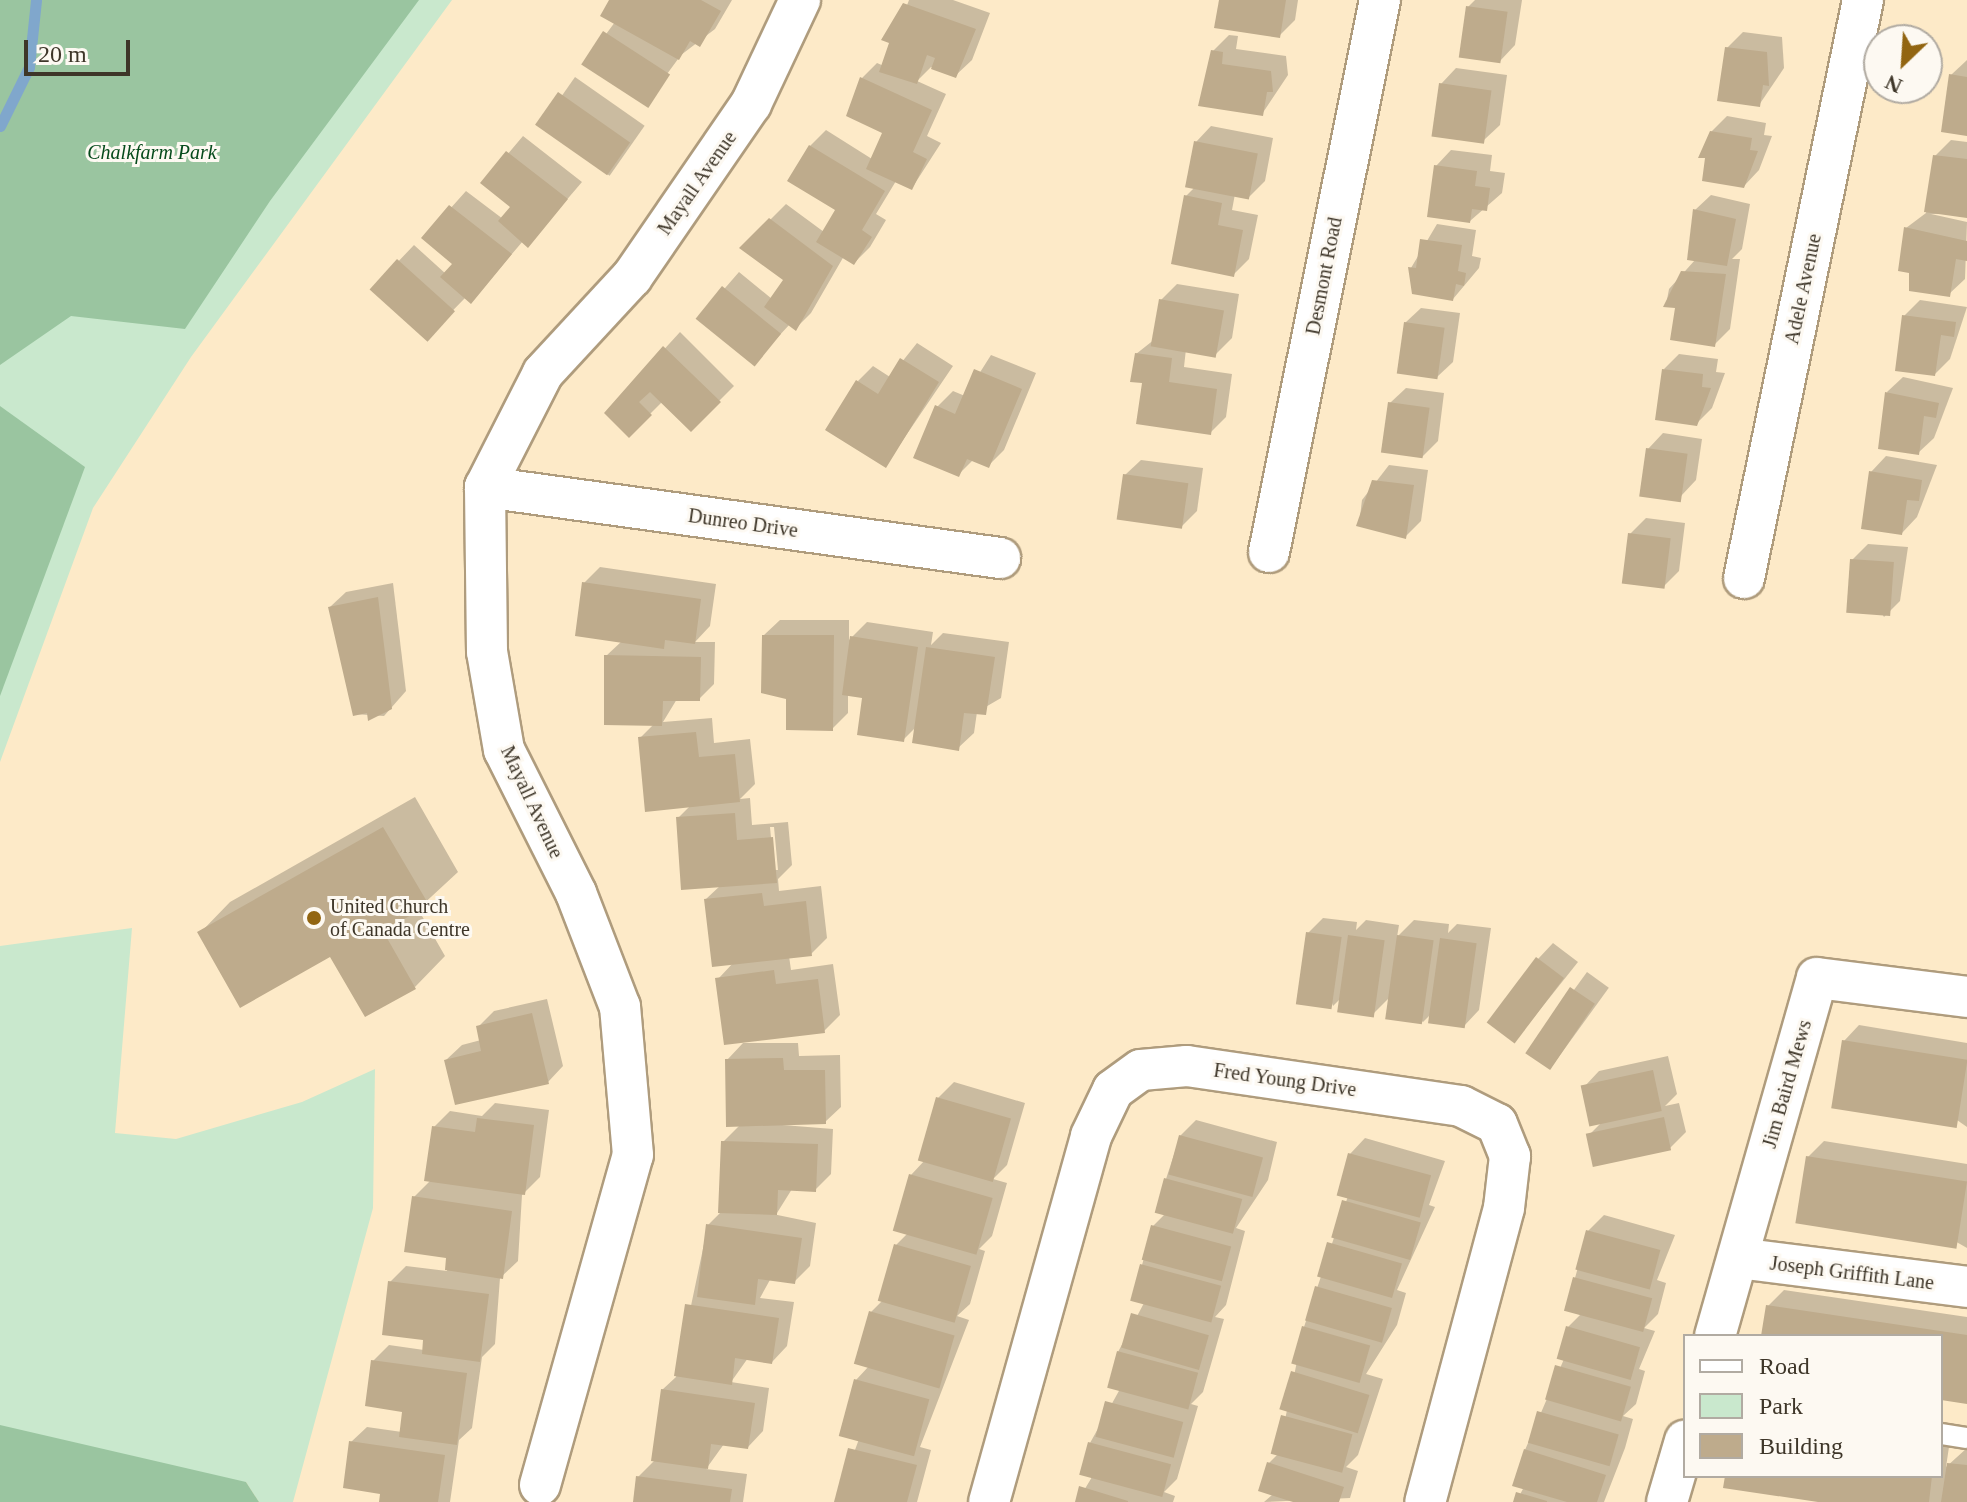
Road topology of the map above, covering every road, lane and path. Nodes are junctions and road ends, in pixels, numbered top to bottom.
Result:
1 (800, 0) edge
2 (1380, 0) edge
3 (1863, 0) edge
4 (485, 487) junction
5 (1269, 552) dead end
6 (1000, 558) dead end
7 (1744, 578) dead end
8 (1967, 997) edge
9 (1738, 1258) junction
10 (1967, 1287) edge
11 (1716, 1334) edge
12 (1943, 1434) edge
13 (1967, 1438) edge
14 (1683, 1448) edge
15 (540, 1485) dead end
16 (989, 1502) edge
17 (1425, 1502) edge
18 (1667, 1502) edge

1 - 4 street, Mayall Avenue
2 - 5 street, Desmont Road
3 - 7 street, Adele Avenue
4 - 6 street, Dunreo Drive
4 - 15 street, Mayall Avenue
8 - 9 street, Jim Baird Mews
9 - 10 street, Joseph Griffith Lane
9 - 11 street, Jim Baird Mews
12 - 13 lane
14 - 18 street
16 - 17 street, Fred Young Drive

